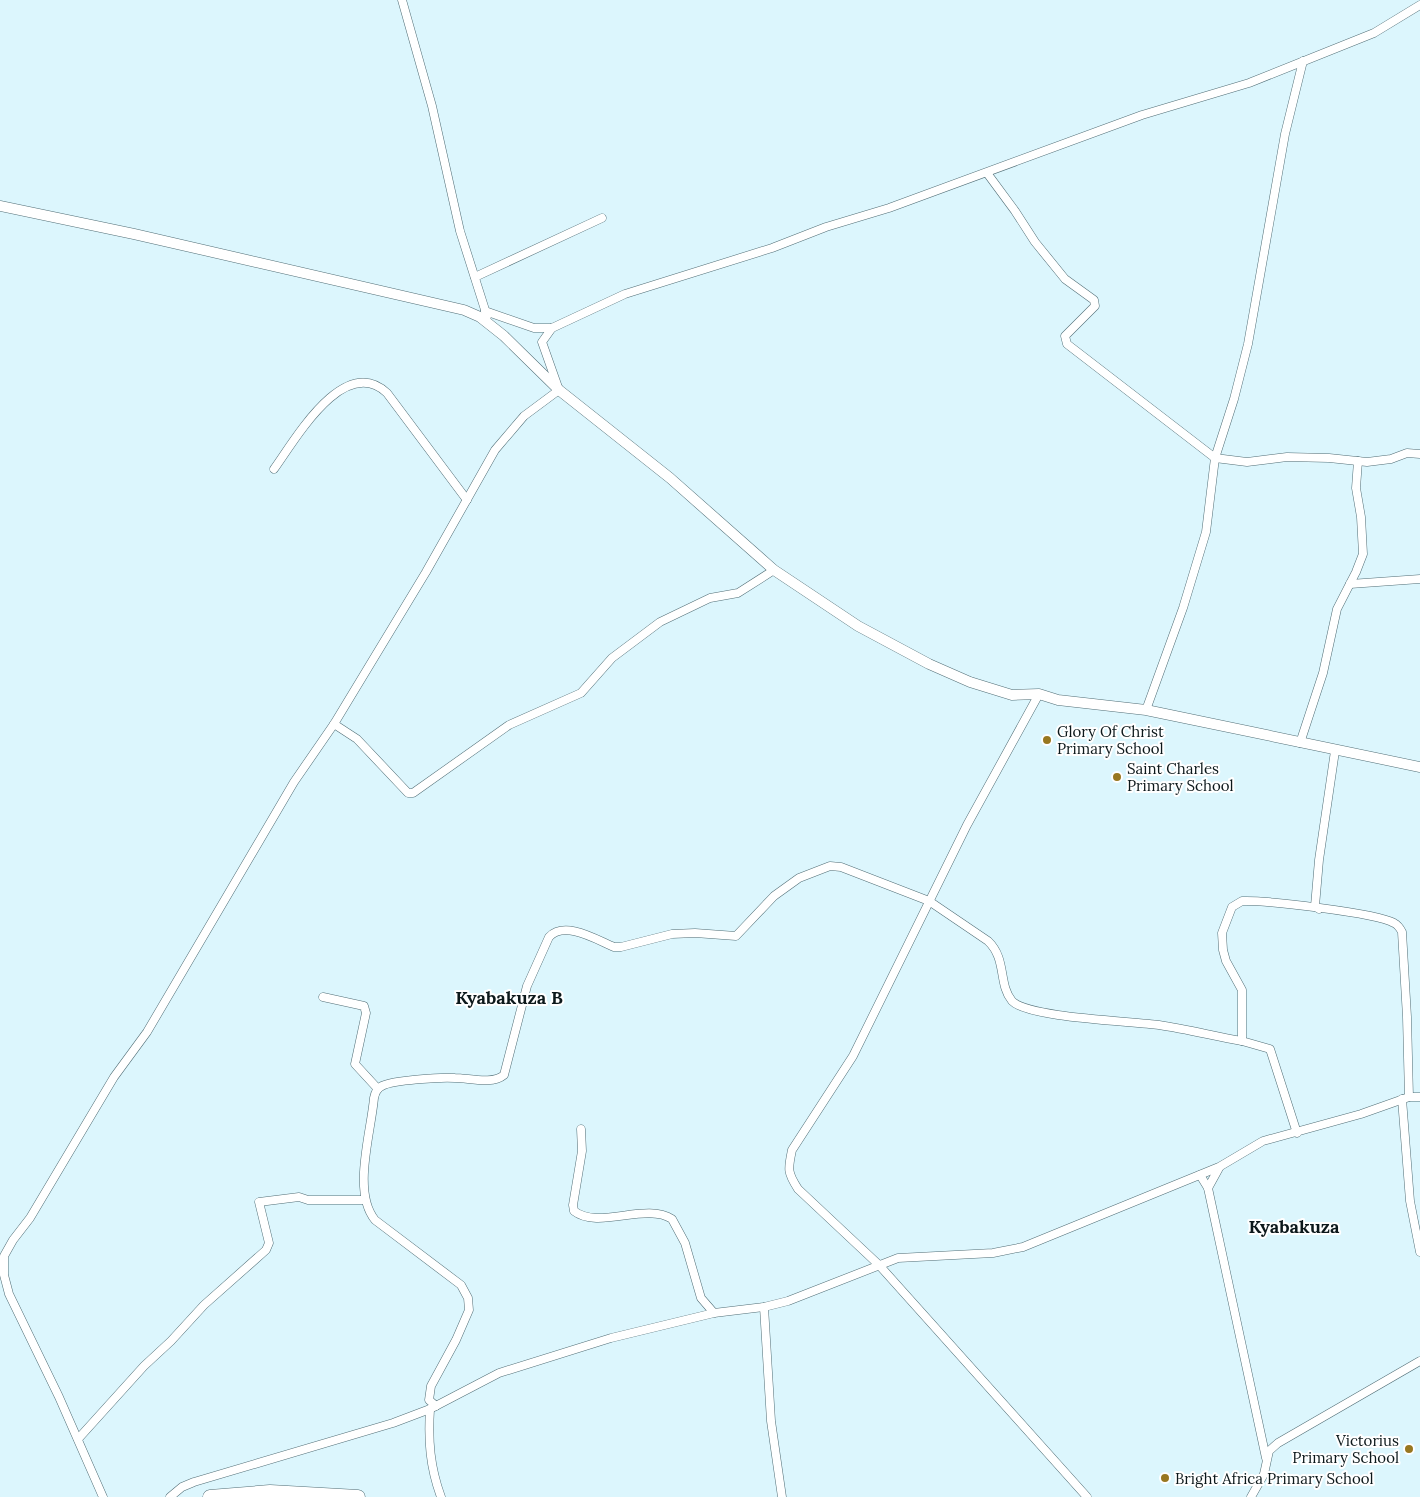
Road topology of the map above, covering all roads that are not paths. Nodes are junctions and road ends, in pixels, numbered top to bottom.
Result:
1 (402, 0) edge
2 (1420, 5) edge
3 (1303, 61) junction
4 (987, 173) junction
5 (0, 206) edge
6 (602, 218) dead end
7 (475, 277) junction
8 (485, 311) junction
9 (492, 327) junction
10 (552, 328) junction
11 (559, 390) junction
12 (1420, 454) edge
13 (1215, 458) junction
14 (1358, 461) junction
15 (274, 469) dead end
16 (467, 500) junction
17 (774, 570) junction
18 (1420, 579) edge
19 (1350, 584) junction
20 (1039, 694) junction
21 (1146, 710) junction
22 (334, 724) junction
23 (1300, 743) junction
24 (1335, 751) junction
25 (1420, 767) edge
26 (929, 901) junction
27 (1318, 909) junction
28 (323, 997) dead end
29 (1242, 1041) junction
30 (378, 1089) junction
31 (1420, 1097) edge
32 (1406, 1098) junction
33 (582, 1129) dead end
34 (1297, 1133) junction
35 (1219, 1167) junction
36 (1200, 1175) junction
37 (1208, 1188) junction
38 (365, 1200) junction
39 (1420, 1252) edge
40 (2, 1255) edge
41 (879, 1265) junction
42 (764, 1307) junction
43 (714, 1313) junction
44 (1420, 1361) edge
45 (433, 1408) junction
46 (78, 1439) junction
47 (1266, 1458) junction
48 (103, 1497) edge
49 (170, 1497) edge
50 (210, 1497) edge
51 (358, 1497) edge
52 (440, 1497) edge
53 (782, 1497) edge
54 (1087, 1497) edge
55 (1251, 1497) edge

1 - 7 street
2 - 3 street
3 - 4 street
3 - 13 street
4 - 10 street
4 - 13 street
5 - 9 street
6 - 7 street
7 - 8 street
8 - 9 street
8 - 10 street
9 - 11 street
10 - 11 street
11 - 16 street
11 - 17 street
12 - 14 street
13 - 14 street
13 - 21 street
14 - 19 street
15 - 16 street
16 - 22 street
17 - 20 street
17 - 22 street
18 - 19 street
19 - 23 street
20 - 21 street
20 - 26 street
21 - 23 street
22 - 40 street
23 - 24 street
24 - 25 street
24 - 27 street
26 - 29 street
26 - 30 street
26 - 41 street
27 - 29 street
27 - 32 street
28 - 30 street
29 - 34 street
30 - 38 street
31 - 32 street
32 - 34 street
32 - 39 street
33 - 43 street
34 - 35 street
35 - 36 street
35 - 37 street
36 - 37 street
36 - 41 street
37 - 47 street
38 - 45 street
38 - 46 street
40 - 46 street
41 - 42 street
41 - 54 street
42 - 43 street
42 - 53 street
43 - 45 street
44 - 47 street
45 - 49 street
45 - 52 street
46 - 48 street
47 - 55 street
50 - 51 highway

